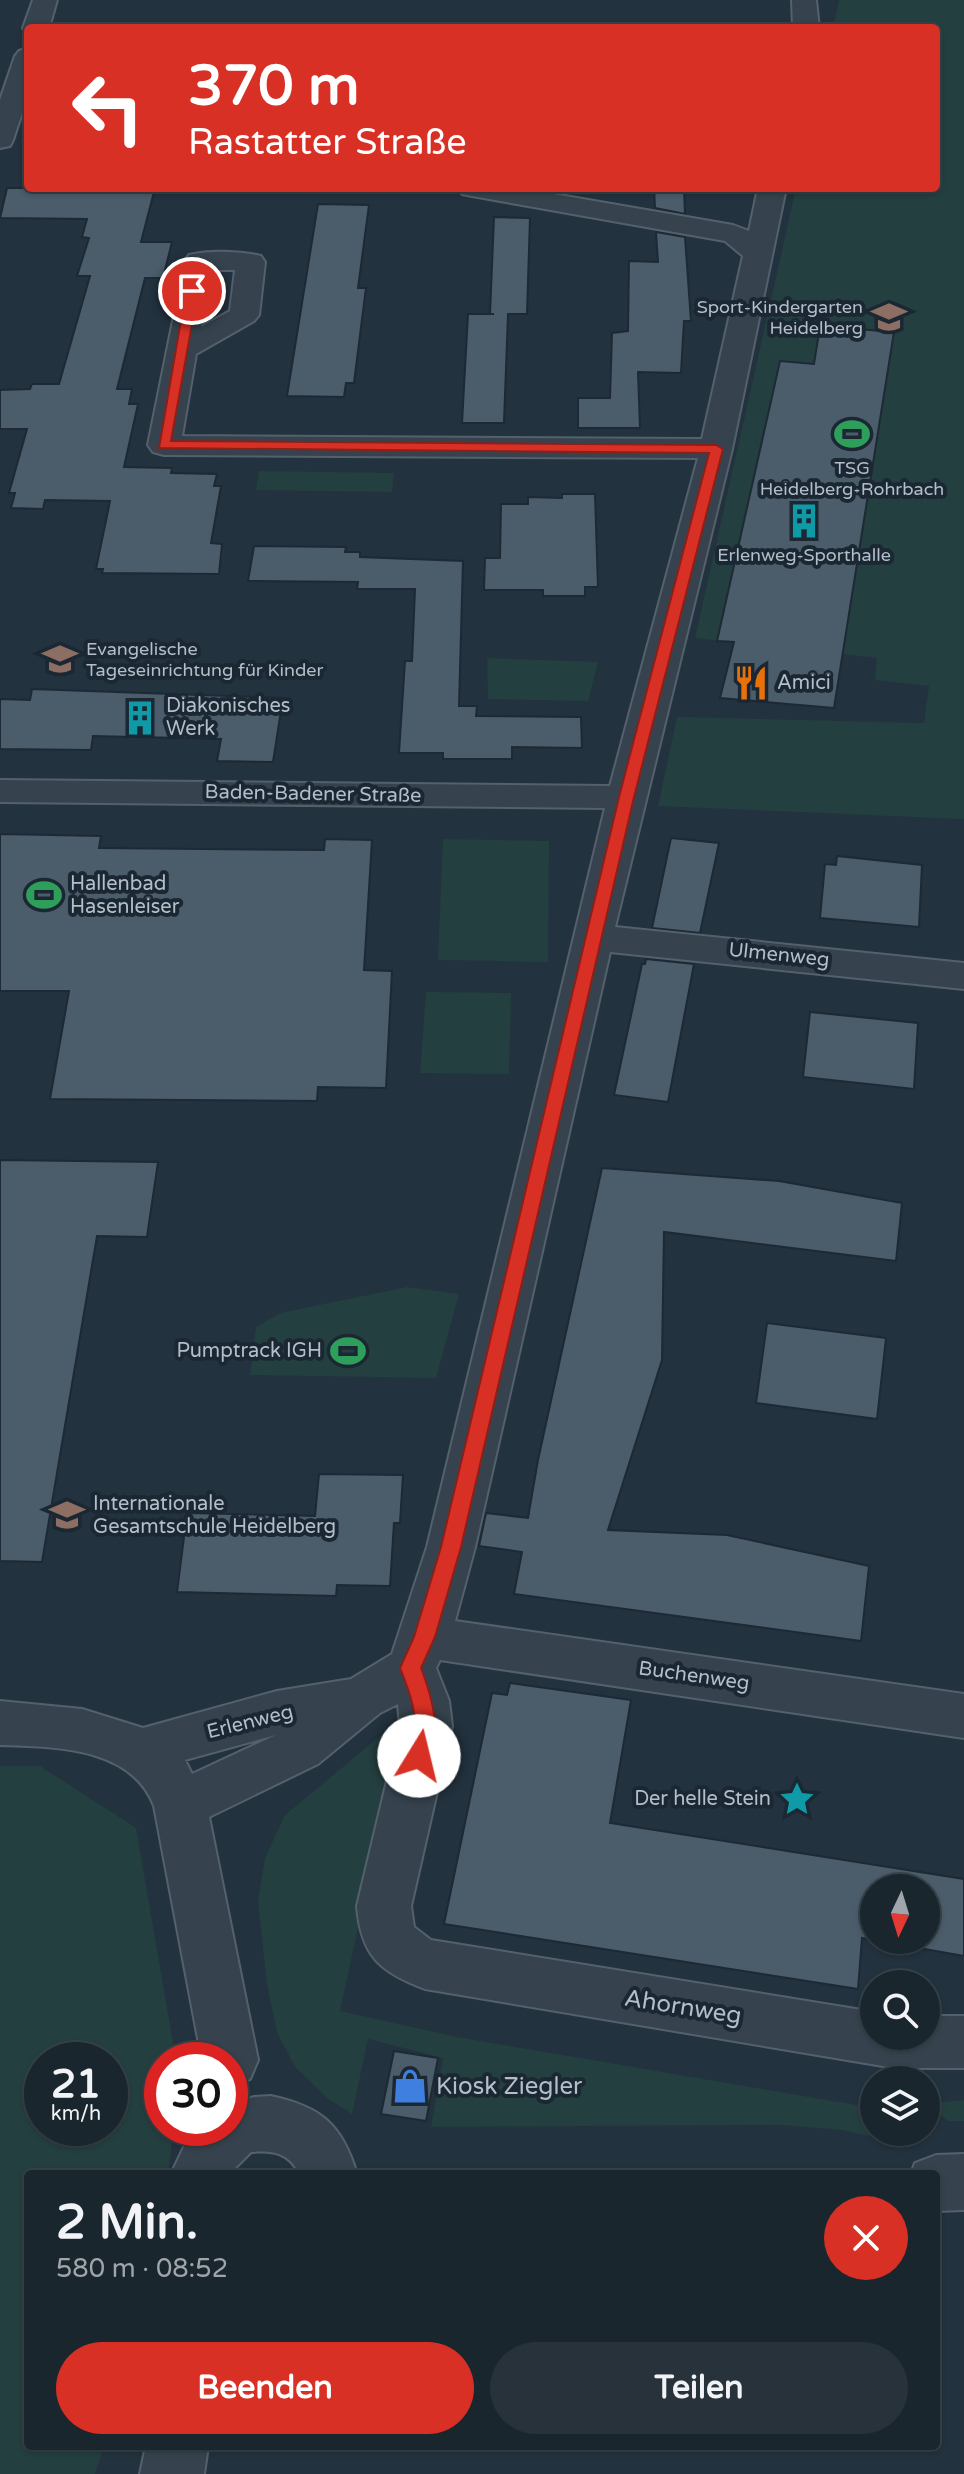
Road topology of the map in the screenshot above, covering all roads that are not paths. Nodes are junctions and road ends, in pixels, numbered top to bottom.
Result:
1 (45, 0) edge
2 (804, 0) edge
3 (37, 24) edge
4 (806, 24) edge
5 (24, 68) edge
6 (0, 140) edge
7 (24, 141) edge
8 (495, 192) edge
9 (771, 192) edge
10 (759, 258) junction
11 (180, 351) dead end
12 (716, 449) junction
13 (0, 791) edge
14 (626, 797) junction
15 (594, 938) junction
16 (964, 976) edge
17 (418, 1653) junction
18 (362, 1698) junction
19 (964, 1716) edge
20 (0, 1723) edge
21 (139, 1751) junction
22 (180, 1806) junction
23 (226, 2042) edge
24 (964, 2042) edge
25 (248, 2126) edge
26 (215, 2146) edge
27 (202, 2170) edge
28 (327, 2170) edge
29 (964, 2182) edge
30 (940, 2183) edge
31 (176, 2450) edge
32 (172, 2474) edge

1 - 3 street
2 - 4 street
5 - 6 street
6 - 7 street
8 - 10 street
9 - 10 street
10 - 12 street
11 - 12 street
12 - 14 street
13 - 14 street, Baden-Badener Straße
14 - 15 street
15 - 16 street, Ulmenweg
15 - 17 street
17 - 18 street, Erlenweg
17 - 19 street, Buchenweg
17 - 24 street, Ahornweg
18 - 21 street, Erlenweg
18 - 22 street, Erlenweg
20 - 21 street
21 - 22 street
22 - 23 street
25 - 28 street
26 - 27 street
29 - 30 street
31 - 32 street

